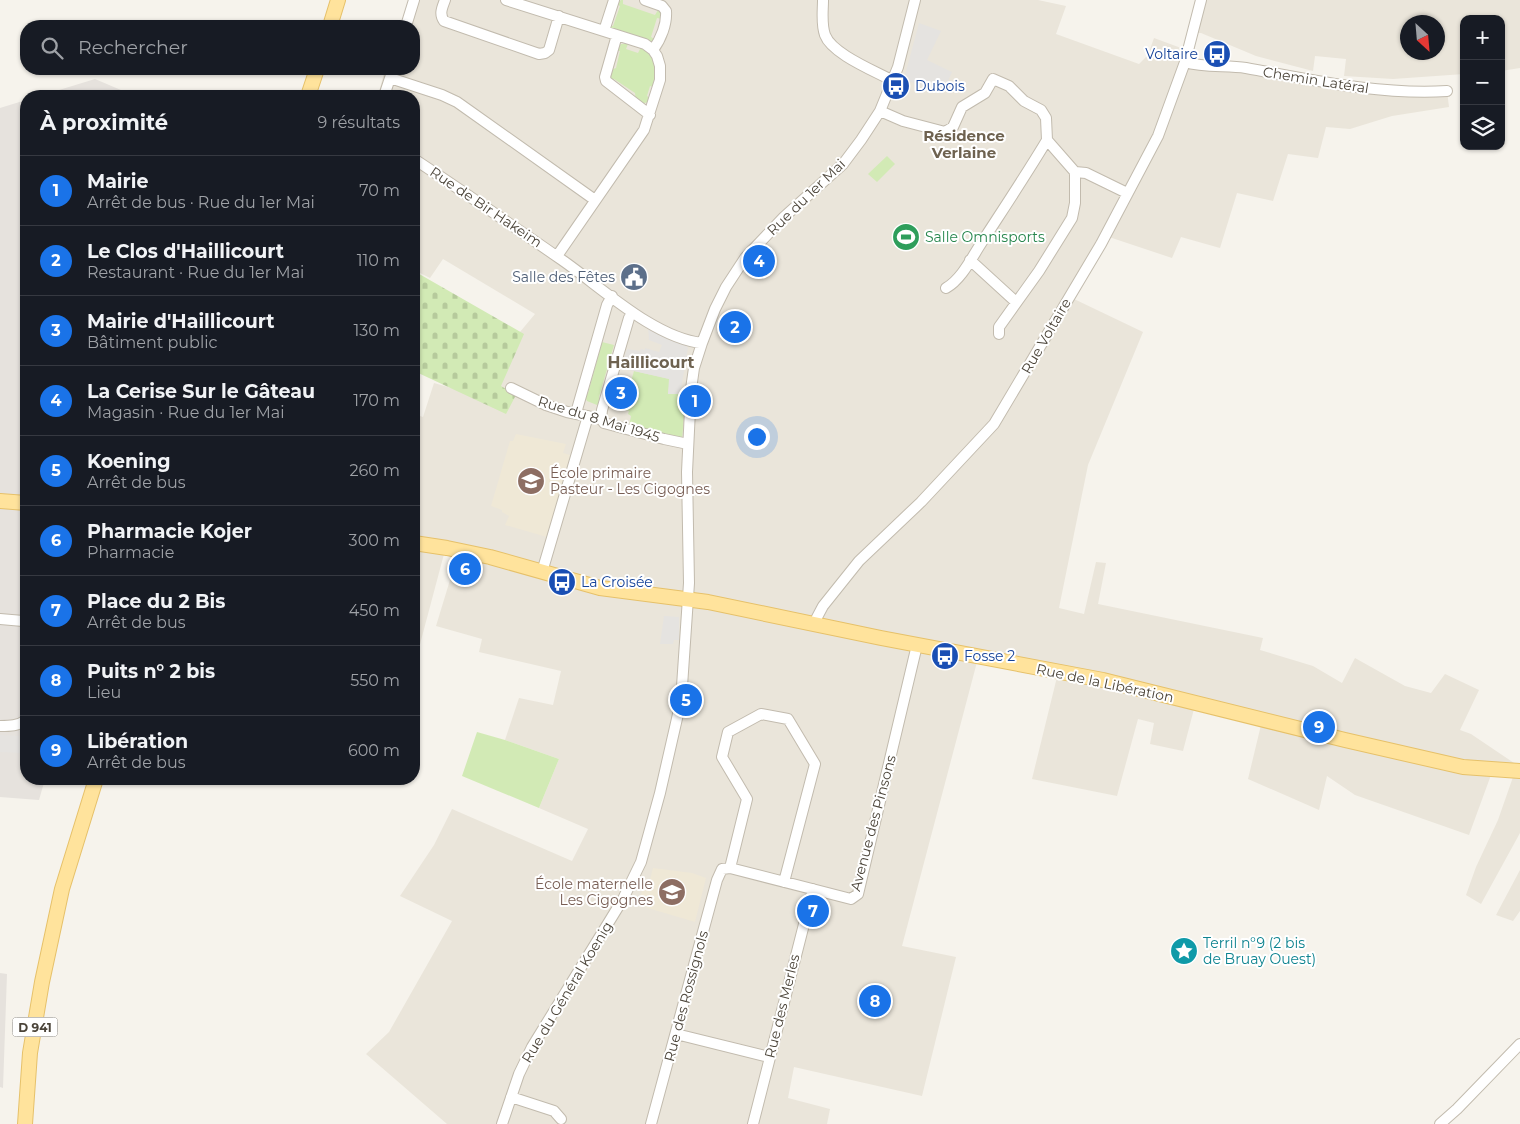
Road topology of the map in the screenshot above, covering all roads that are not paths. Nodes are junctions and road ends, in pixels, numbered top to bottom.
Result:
1 (338, 0) edge
2 (414, 0) edge
3 (445, 0) edge
4 (506, 0) edge
5 (614, 0) edge
6 (645, 0) edge
7 (823, 0) edge
8 (915, 0) edge
9 (1201, 0) edge
10 (559, 16) junction
11 (332, 20) edge
12 (408, 20) edge
13 (604, 30) junction
14 (617, 35) junction
15 (652, 50) junction
16 (1186, 62) junction
17 (315, 75) edge
18 (390, 75) edge
19 (396, 75) edge
20 (893, 80) junction
21 (310, 90) edge
22 (386, 90) edge
23 (1447, 91) dead end
24 (880, 111) junction
25 (650, 115) junction
26 (1047, 140) junction
27 (420, 163) edge
28 (1075, 172) junction
29 (1127, 194) junction
30 (595, 200) junction
31 (557, 256) junction
32 (970, 260) junction
33 (946, 288) dead end
34 (612, 296) junction
35 (1016, 302) junction
36 (632, 313) junction
37 (999, 334) dead end
38 (702, 343) junction
39 (511, 388) dead end
40 (576, 413) junction
41 (588, 416) junction
42 (601, 419) junction
43 (688, 444) junction
44 (0, 501) edge
45 (20, 503) edge
46 (420, 544) edge
47 (542, 572) junction
48 (688, 599) junction
49 (0, 619) edge
50 (20, 621) edge
51 (814, 623) junction
52 (917, 644) junction
53 (20, 724) edge
54 (0, 726) edge
55 (1520, 771) edge
56 (94, 785) edge
57 (102, 785) edge
58 (726, 868) junction
59 (784, 882) junction
60 (813, 889) junction
61 (54, 932) junction
62 (676, 1034) junction
63 (1520, 1044) edge
64 (769, 1057) junction
65 (511, 1097) junction
66 (561, 1119) dead end
67 (25, 1124) edge
68 (502, 1124) edge
69 (651, 1124) edge
70 (753, 1124) edge
71 (1440, 1124) edge

1 - 11 main road
2 - 12 street
3 - 10 street
4 - 10 street
5 - 13 street
6 - 15 street
7 - 20 street
8 - 20 street, Rue du 1er Mai
9 - 16 street, Rue Voltaire
10 - 13 street
13 - 14 street
14 - 15 street
14 - 25 street
15 - 25 street
16 - 23 street, Chemin Latéral
16 - 29 street, Rue Voltaire
17 - 21 main road
18 - 22 street
19 - 30 street
20 - 24 street, Rue du 1er Mai
24 - 26 street
24 - 38 street, Rue du 1er Mai
25 - 30 street
26 - 28 street
26 - 32 street
27 - 31 street, Rue de Bir Hakeim
28 - 29 street
28 - 35 street
29 - 51 street, Rue Voltaire
30 - 31 street
31 - 34 street, Rue de Bir Hakeim
32 - 33 street
32 - 35 street
34 - 36 street, Rue de Bir Hakeim
34 - 40 street
35 - 37 street
36 - 38 street, Rue de Bir Hakeim
36 - 42 street
38 - 43 street, Rue du 1er Mai
39 - 40 street, Rue du 8 Mai 1945
40 - 41 street, Rue du 8 Mai 1945
41 - 42 street, Rue du 8 Mai 1945
41 - 47 street
42 - 43 street, Rue du 8 Mai 1945
43 - 48 street, Rue du 1er Mai
44 - 45 main road
46 - 47 main road, Rue de la Libération
47 - 48 main road, Rue de la Libération
48 - 51 main road, Rue de la Libération
48 - 65 street, Rue du Général Koenig
49 - 50 street
51 - 52 main road, Rue de la Libération
52 - 55 main road, Rue de la Libération
52 - 60 street, Avenue des Pinsons
53 - 54 street
56 - 61 main road, D 941
57 - 61 main road, D 941
58 - 59 street, Avenue des Pinsons
58 - 59 street, Rue des Rossignols
58 - 62 street, Rue des Rossignols
59 - 60 street, Avenue des Pinsons
60 - 64 street, Rue des Merles
61 - 67 main road, D 941
62 - 64 street
62 - 69 street, Rue des Rossignols
63 - 71 street
64 - 70 street, Rue des Merles
65 - 66 street
65 - 68 street, Rue du Général Koenig

